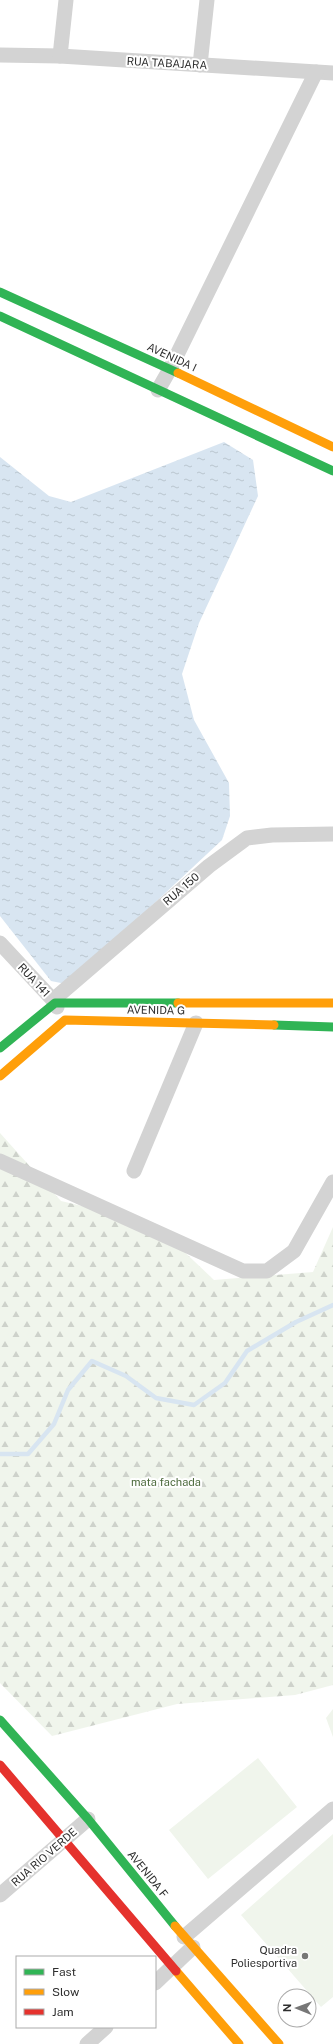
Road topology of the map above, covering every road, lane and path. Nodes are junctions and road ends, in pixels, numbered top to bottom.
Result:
1 (66, 0) edge
2 (207, 0) edge
3 (0, 55) edge
4 (60, 56) junction
5 (200, 65) junction
6 (316, 72) junction
7 (333, 73) edge
8 (0, 292) edge
9 (0, 316) edge
10 (170, 369) junction
11 (158, 390) junction
12 (333, 447) edge
13 (333, 471) edge
14 (333, 834) edge
15 (0, 943) edge
16 (54, 1001) junction
17 (333, 1003) edge
18 (65, 1020) junction
19 (196, 1022) junction
20 (333, 1027) edge
21 (0, 1048) edge
22 (0, 1076) edge
23 (0, 1161) edge
24 (134, 1171) dead end
25 (333, 1182) edge
26 (0, 1720) edge
27 (0, 1765) edge
28 (333, 1809) edge
29 (88, 1820) junction
30 (64, 1840) junction
31 (0, 1895) edge
32 (188, 1942) junction
33 (173, 1967) junction
34 (156, 1982) edge
35 (105, 2028) edge
36 (87, 2044) edge
37 (239, 2044) edge
38 (279, 2044) edge

1 - 4 street
2 - 5 street
3 - 4 street, RUA TABAJARA
4 - 5 street, RUA TABAJARA
5 - 6 street, RUA TABAJARA
6 - 7 street, RUA TABAJARA
6 - 10 street
8 - 10 street, AVENIDA I
9 - 11 street
10 - 11 street
10 - 12 street, AVENIDA I
11 - 13 street
14 - 16 street, RUA 150
15 - 16 street, RUA 141
16 - 17 street, AVENIDA G
16 - 18 street, RUA 141
16 - 21 street
18 - 19 street, AVENIDA G
18 - 22 street
19 - 20 street, AVENIDA G
19 - 24 street
23 - 25 street
26 - 29 street, AVENIDA F
27 - 30 street
28 - 32 street
29 - 30 street, RUA RIO VERDE
29 - 32 street, AVENIDA F
30 - 31 street, RUA RIO VERDE
30 - 33 street
32 - 33 street
32 - 38 street, AVENIDA F
33 - 34 street
33 - 37 street
35 - 36 street

